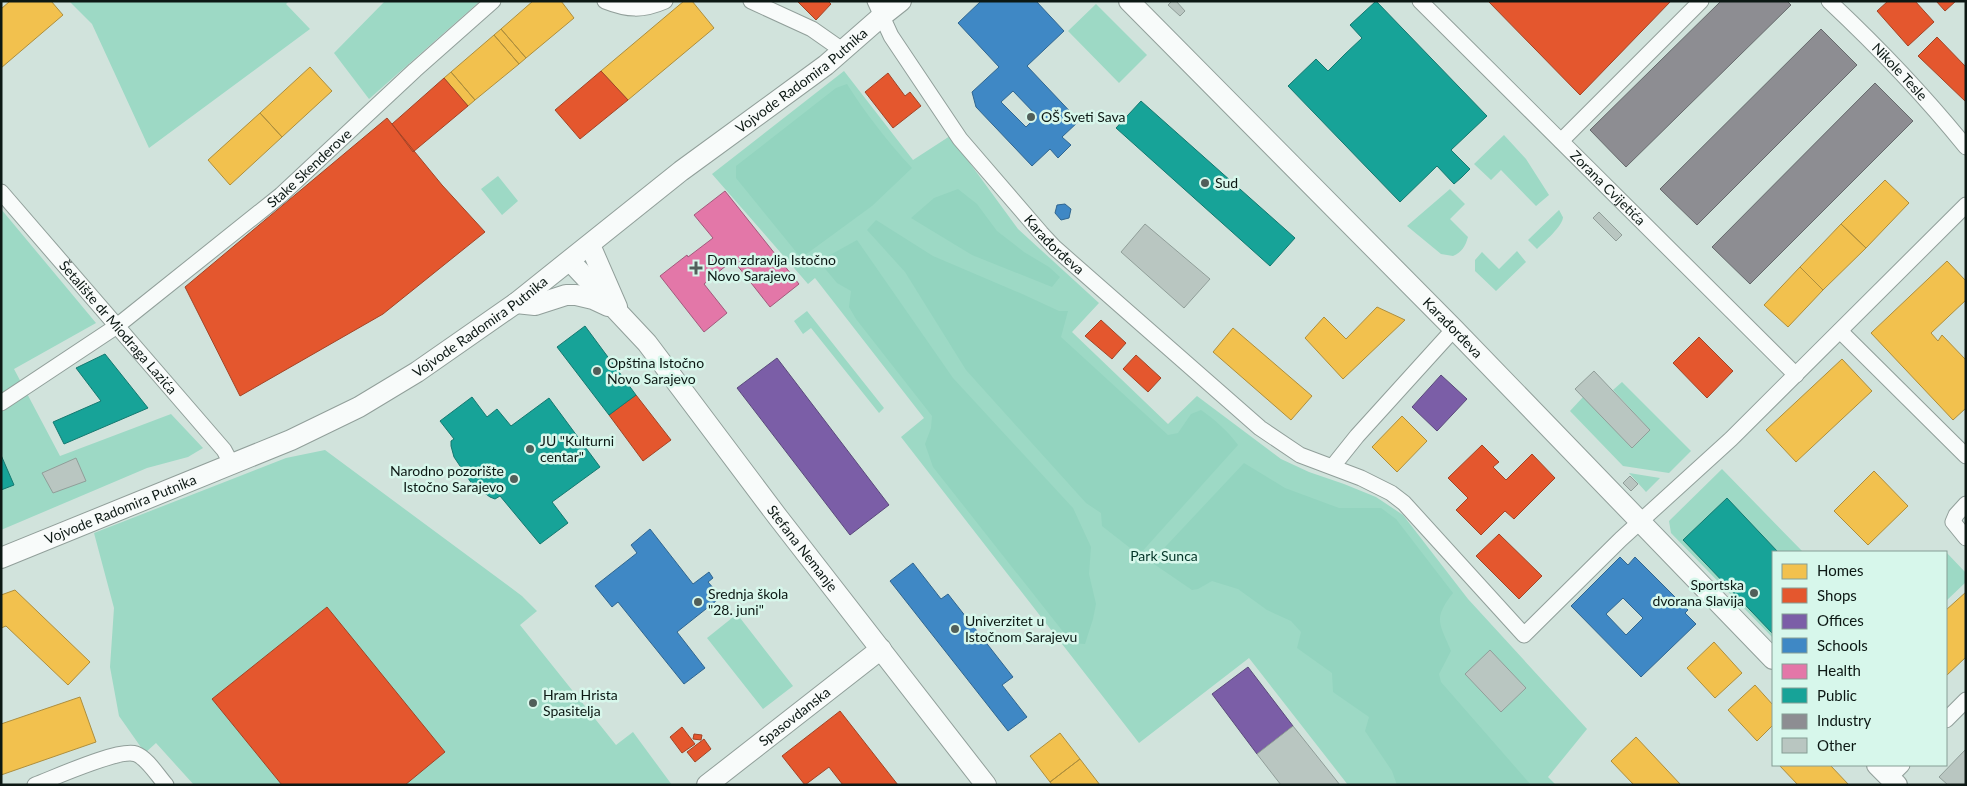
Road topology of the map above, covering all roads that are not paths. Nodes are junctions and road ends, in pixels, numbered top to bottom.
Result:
1 (493, 1) edge
2 (605, 1) edge
3 (666, 1) edge
4 (751, 1) edge
5 (901, 1) edge
6 (1129, 1) edge
7 (1420, 1) edge
8 (1701, 1) edge
9 (1829, 1) edge
10 (878, 8) edge
11 (842, 50) junction
12 (1561, 141) junction
13 (1966, 147) edge
14 (1, 192) edge
15 (1966, 205) edge
16 (590, 245) junction
17 (570, 261) junction
18 (516, 303) junction
19 (618, 311) junction
20 (117, 326) junction
21 (1454, 329) junction
22 (1840, 331) junction
23 (1796, 374) junction
24 (1, 403) edge
25 (1966, 456) edge
26 (232, 465) junction
27 (1333, 466) junction
28 (1966, 504) edge
29 (1640, 520) junction
30 (1966, 538) edge
31 (1, 558) edge
32 (882, 649) junction
33 (1772, 658) edge
34 (1966, 700) edge
35 (1947, 719) edge
36 (35, 785) edge
37 (166, 785) edge
38 (707, 785) edge
39 (986, 785) edge

1 - 20 street, Stake Skenderove
2 - 3 street
4 - 11 street
5 - 10 main road, Vojvode Radomira Putnika
6 - 21 main road, Karađorđeva
7 - 12 street, Zorana Cvijetića
8 - 12 street
9 - 13 street, Nikole Tesle
10 - 11 main road, Vojvode Radomira Putnika
10 - 27 street, Karađorđeva
11 - 16 main road, Vojvode Radomira Putnika
12 - 23 street, Zorana Cvijetića
14 - 20 street, Šetalište dr Miodraga Lazića
15 - 22 street
16 - 17 main road, Vojvode Radomira Putnika
16 - 19 main road, Stefana Nemanje
17 - 18 main road, Vojvode Radomira Putnika
17 - 19 main road, Stefana Nemanje
18 - 19 main road
18 - 26 main road, Vojvode Radomira Putnika
19 - 32 main road, Stefana Nemanje
20 - 24 street, Stake Skenderove
20 - 26 street, Šetalište dr Miodraga Lazića
21 - 27 street
21 - 29 main road, Karađorđeva
22 - 23 street
22 - 25 street
23 - 29 street
26 - 31 main road, Vojvode Radomira Putnika
27 - 29 street, Karađorđeva
28 - 30 street
29 - 33 main road, Karađorđeva
32 - 38 main road, Spasovdanska
32 - 39 main road, Stefana Nemanje
34 - 35 street
36 - 37 street

